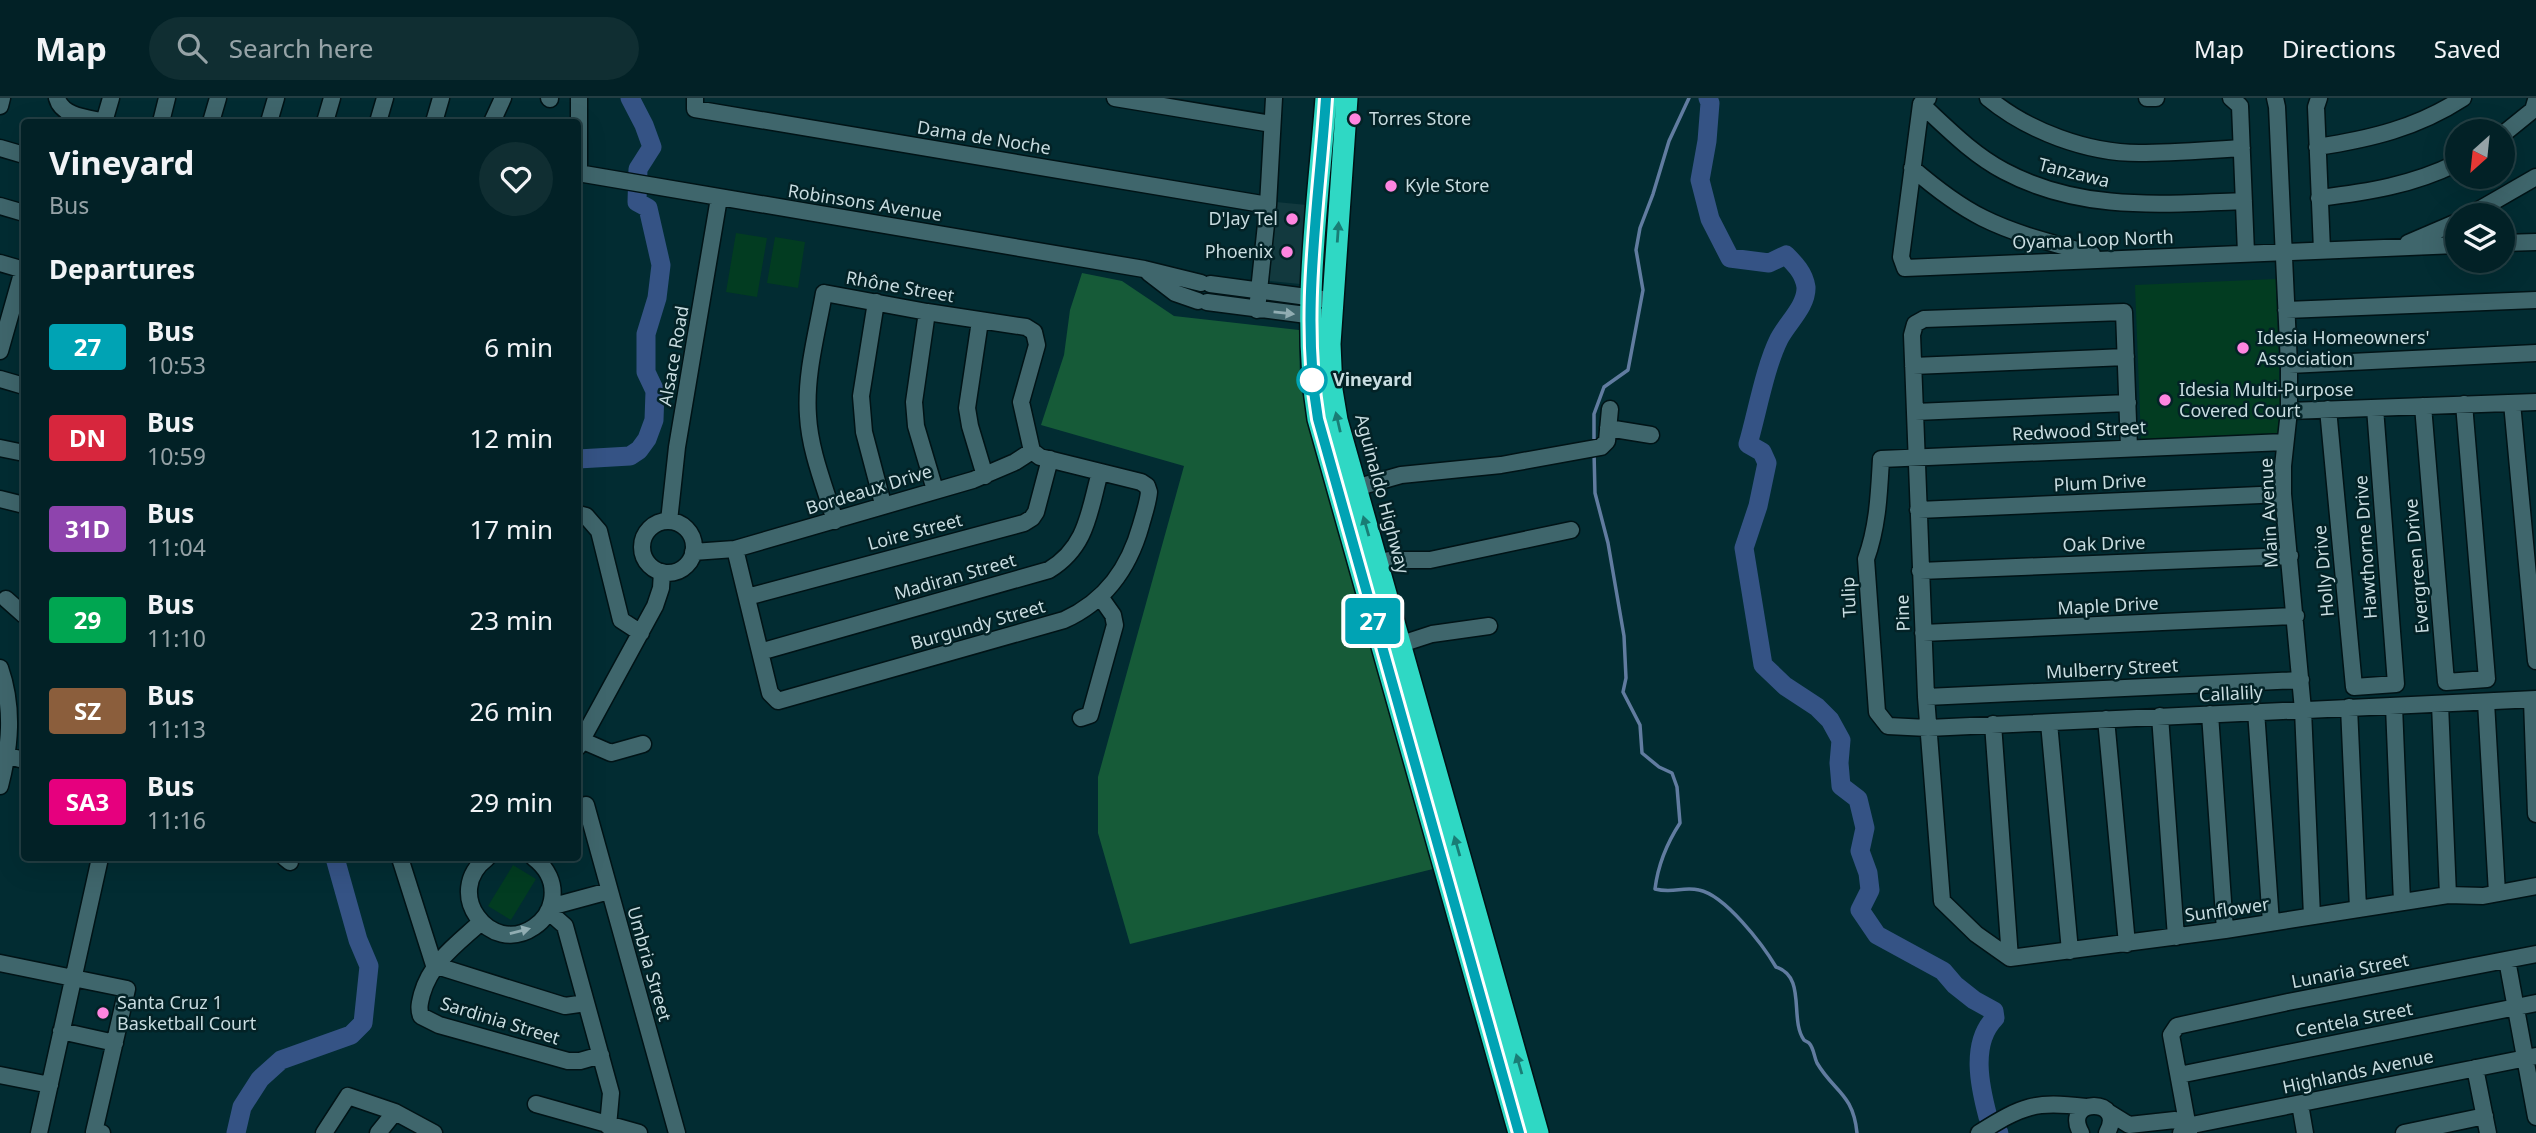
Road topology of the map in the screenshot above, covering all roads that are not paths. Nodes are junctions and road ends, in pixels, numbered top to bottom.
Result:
1 (2, 98) edge
2 (111, 98) edge
3 (167, 98) edge
4 (218, 98) edge
5 (276, 98) edge
6 (332, 98) edge
7 (385, 98) edge
8 (441, 98) edge
9 (579, 98) edge
10 (1115, 98) edge
11 (1274, 98) edge
12 (1326, 98) edge
13 (1347, 98) edge
14 (2147, 98) edge
15 (2155, 98) edge
16 (2463, 98) edge
17 (2318, 99) edge
18 (2535, 100) edge
19 (1925, 101) edge
20 (1998, 101) edge
21 (2277, 101) edge
22 (59, 102) edge
23 (2235, 102) edge
24 (695, 104) edge
25 (0, 106) edge
26 (93, 119) edge
27 (106, 119) edge
28 (162, 119) edge
29 (212, 119) edge
30 (270, 119) edge
31 (325, 119) edge
32 (379, 119) edge
33 (435, 119) edge
34 (580, 119) edge
35 (1272, 124) junction
36 (2515, 125) edge
37 (2317, 147) junction
38 (0, 148) edge
39 (2242, 148) junction
40 (21, 154) edge
41 (1912, 168) junction
42 (2445, 168) edge
43 (581, 173) edge
44 (2536, 177) edge
45 (719, 198) junction
46 (2319, 198) junction
47 (2244, 201) junction
48 (2491, 203) edge
49 (1268, 205) junction
50 (0, 206) edge
51 (21, 212) edge
52 (2445, 227) edge
53 (2536, 242) edge
54 (2515, 243) edge
55 (2445, 245) edge
56 (2399, 247) junction
57 (2322, 250) junction
58 (2284, 251) junction
59 (2246, 253) junction
60 (2108, 258) junction
61 (0, 263) edge
62 (21, 269) edge
63 (1144, 269) junction
64 (21, 280) edge
65 (1259, 291) junction
66 (2536, 300) edge
67 (876, 302) junction
68 (1321, 308) junction
69 (1258, 310) junction
70 (2286, 310) junction
71 (927, 312) junction
72 (980, 321) junction
73 (0, 351) edge
74 (2536, 353) edge
75 (2126, 357) junction
76 (2289, 365) junction
77 (1913, 366) junction
78 (0, 379) edge
79 (21, 385) edge
80 (2512, 402) junction
81 (2536, 402) edge
82 (2127, 403) junction
83 (2464, 404) junction
84 (2423, 406) junction
85 (2375, 408) junction
86 (1610, 410) dead end
87 (2328, 410) junction
88 (2289, 411) junction
89 (1915, 412) junction
90 (1608, 428) junction
91 (1651, 435) dead end
92 (2285, 442) junction
93 (0, 448) edge
94 (2129, 448) junction
95 (1032, 451) junction
96 (21, 452) edge
97 (1916, 458) junction
98 (1050, 459) junction
99 (1100, 472) junction
100 (985, 476) junction
101 (935, 490) junction
102 (1346, 490) junction
103 (2283, 494) junction
104 (0, 499) edge
105 (21, 504) edge
106 (883, 505) junction
107 (1918, 510) junction
108 (581, 515) edge
109 (669, 521) junction
110 (835, 521) junction
111 (1571, 530) dead end
112 (693, 548) junction
113 (735, 549) junction
114 (2290, 556) junction
115 (1368, 567) junction
116 (1920, 571) junction
117 (662, 572) junction
118 (747, 597) junction
119 (6, 598) dead end
120 (1101, 598) junction
121 (21, 612) edge
122 (2296, 617) junction
123 (1489, 626) dead end
124 (641, 633) junction
125 (1923, 634) junction
126 (1391, 647) junction
127 (761, 652) junction
128 (2536, 661) edge
129 (0, 668) edge
130 (2301, 680) junction
131 (2396, 684) joint
132 (1926, 697) junction
133 (2534, 699) edge
134 (0, 702) edge
135 (2486, 702) junction
136 (2440, 704) junction
137 (2394, 706) junction
138 (2349, 708) junction
139 (2303, 710) junction
140 (2256, 711) junction
141 (2210, 714) junction
142 (2160, 716) junction
143 (1081, 718) dead end
144 (2106, 719) junction
145 (2049, 723) junction
146 (1993, 724) junction
147 (1928, 728) junction
148 (581, 740) edge
149 (643, 744) dead end
150 (581, 745) edge
151 (2, 753) edge
152 (21, 759) edge
153 (1430, 784) junction
154 (0, 786) edge
155 (586, 805) dead end
156 (2536, 814) edge
157 (99, 861) edge
158 (402, 861) edge
159 (484, 861) edge
160 (537, 861) edge
161 (2536, 886) edge
162 (609, 891) junction
163 (2497, 893) junction
164 (2448, 895) junction
165 (2402, 902) junction
166 (2358, 908) junction
167 (549, 909) junction
168 (2312, 916) junction
169 (481, 922) junction
170 (2271, 923) junction
171 (2225, 930) junction
172 (2176, 937) junction
173 (2127, 944) junction
174 (2070, 951) junction
175 (2536, 954) edge
176 (2010, 958) junction
177 (2507, 960) junction
178 (0, 963) edge
179 (434, 965) junction
180 (73, 978) junction
181 (586, 1003) junction
182 (2536, 1003) edge
183 (2516, 1007) junction
184 (61, 1031) junction
185 (115, 1043) junction
186 (601, 1055) junction
187 (2531, 1057) edge
188 (2475, 1068) junction
189 (0, 1075) edge
190 (2179, 1075) junction
191 (50, 1085) junction
192 (536, 1104) dead end
193 (2300, 1104) junction
194 (2040, 1105) junction
195 (2086, 1107) junction
196 (396, 1112) junction
197 (2108, 1112) junction
198 (2485, 1116) junction
199 (2536, 1117) edge
200 (608, 1126) junction
201 (2079, 1129) edge
202 (2185, 1131) edge
203 (39, 1133) edge
204 (102, 1133) edge
205 (324, 1133) edge
206 (378, 1133) edge
207 (434, 1133) edge
208 (639, 1133) edge
209 (677, 1133) edge
210 (1519, 1133) edge
211 (1538, 1133) edge
212 (1979, 1133) edge
213 (2107, 1133) edge
214 (2305, 1133) edge
215 (2404, 1133) edge
216 (2488, 1133) edge

1 - 25 street
2 - 27 street
3 - 28 street
4 - 29 street
5 - 30 street
6 - 31 street
7 - 32 street
8 - 33 street
9 - 34 street, Robinsons Avenue
10 - 35 street
11 - 35 street
12 - 68 highway, Aguinaldo Highway
68 -> 13 highway, Aguinaldo Highway
14 - 15 street
16 - 37 street
17 - 37 street
18 - 36 street
19 - 41 street
19 - 47 street, Tanzawa
20 - 39 street
21 - 58 street, Main Avenue
22 - 26 street
23 - 39 street
24 - 49 street, Dama de Noche
35 - 49 street
37 - 46 street
38 - 40 street
39 - 47 street
41 - 60 street
41 - 60 street, Oyama Loop North
42 - 46 street
43 - 45 street, Robinsons Avenue
44 - 48 street
45 - 63 street, Robinsons Avenue
45 - 109 street, Alsace Road
46 - 57 street
47 - 59 street
49 - 65 street
50 - 51 street
52 - 56 street
53 - 54 street
55 - 56 street, Oyama Loop North
56 - 57 street, Oyama Loop North
57 - 58 street, Oyama Loop North
58 - 59 street, Oyama Loop North
58 - 70 street, Main Avenue
59 - 60 street, Oyama Loop North
61 - 62 street
63 - 65 street, Robinsons Avenue
63 - 69 street, Robinsons Avenue
64 - 73 street
65 - 68 street, Robinsons Avenue
65 - 69 street
66 - 70 street
67 - 71 street, Rhône Street
67 - 106 street
67 - 110 street, Rhône Street
69 -> 68 street, Robinsons Avenue
68 - 102 highway, Aguinaldo Highway
70 - 76 street, Main Avenue
71 - 72 street, Rhône Street
71 - 101 street
72 - 95 street, Rhône Street
72 - 100 street
74 - 76 street
75 - 77 street
75 - 77 street, Pine
75 - 82 street
76 - 88 street, Main Avenue
77 - 89 street, Pine
78 - 79 street
80 - 81 street
80 - 83 street
80 - 128 street
82 - 89 street
82 - 94 street
83 - 84 street
83 - 84 street, Evergreen Drive
84 - 85 street
85 - 87 street
85 - 131 street, Hawthorne Drive
86 - 90 street
87 - 88 street
87 - 131 street, Holly Drive
88 - 92 street, Main Avenue
89 - 97 street, Pine
90 - 91 street
90 - 102 street
92 - 94 street, Redwood Street
92 - 103 street, Main Avenue
93 - 96 street
94 - 97 street, Redwood Street
95 - 98 street, Burgundy Street
95 - 100 street, Bordeaux Drive
97 - 107 street, Pine
97 - 147 street, Tulip
98 - 99 street, Burgundy Street
98 - 118 street, Loire Street
99 - 120 street, Burgundy Street
99 - 127 street, Madiran Street
100 - 101 street, Bordeaux Drive
101 - 106 street, Bordeaux Drive
102 - 115 highway, Aguinaldo Highway
103 - 107 street, Plum Drive
103 - 114 street, Main Avenue
104 - 105 street
106 - 110 street, Bordeaux Drive
107 - 116 street, Pine
108 - 124 street
109 - 112 street
109 - 117 street
110 - 113 street, Bordeaux Drive
111 - 115 street
112 - 113 street, Bordeaux Drive
112 - 117 street
113 - 118 street, Burgundy Street
114 - 116 street, Oak Drive
114 - 122 street, Main Avenue
115 - 126 highway, Aguinaldo Highway
116 - 125 street, Pine
117 - 124 street
118 - 127 street, Burgundy Street
119 - 121 street
120 - 127 street, Burgundy Street
120 - 143 street
122 - 125 street, Maple Drive
122 - 130 street, Main Avenue
123 - 126 street
124 - 148 street
125 - 132 street, Pine
126 - 153 highway, Aguinaldo Highway
129 - 151 street
130 - 132 street, Mulberry Street
130 - 139 street, Main Avenue
132 - 147 street, Pine
133 - 135 street, Callalily
133 - 156 street
134 - 151 street
135 - 136 street, Callalily
135 - 163 street
136 - 137 street, Callalily
136 - 164 street
137 - 138 street, Callalily
137 - 165 street
138 - 139 street, Callalily
138 - 166 street
139 - 140 street, Callalily
139 - 168 street, Main Avenue
140 - 141 street, Callalily
140 - 170 street
141 - 142 street, Callalily
141 - 171 street
142 - 144 street, Callalily
142 - 172 street
144 - 145 street, Callalily
144 - 173 street
145 - 146 street, Callalily
145 - 174 street
146 - 147 street, Callalily
146 - 176 street
147 - 176 street, Pine
149 - 150 street
151 - 152 street
151 - 154 street
153 - 210 highway, Aguinaldo Highway
211 -> 153 highway, Aguinaldo Highway
155 - 162 street, Umbria Street
157 - 180 street
158 - 179 street
159 - 169 street
160 - 167 street
161 - 163 street, Sunflower
162 - 167 street
162 - 209 street, Umbria Street
163 - 164 street, Sunflower
164 - 165 street, Sunflower
165 - 166 street, Sunflower
166 - 168 street, Sunflower
169 -> 167 street
167 - 181 street
168 - 170 street, Sunflower
169 - 179 street, Sardinia Street
170 - 171 street, Sunflower
171 - 172 street, Sunflower
172 - 173 street, Sunflower
173 - 174 street, Sunflower
174 - 176 street, Sunflower
175 - 177 street, Lunaria Street
177 - 183 street
177 - 190 street, Lunaria Street
178 - 180 street
179 - 181 street
179 - 186 street, Sardinia Street
180 - 184 street
180 - 185 street
181 - 186 street
182 - 183 street, Centela Street
183 - 187 street
183 - 190 street, Centela Street
184 - 185 street
184 - 191 street
185 - 204 street
186 - 200 street
187 - 188 street, Highlands Avenue
187 - 199 street
188 - 193 street, Highlands Avenue
188 - 198 street
189 - 191 street
190 - 202 street
191 - 203 street
192 - 200 street
193 - 202 street, Highlands Avenue
193 - 214 street
194 - 195 street
194 - 201 street
194 - 212 street
195 - 197 street, Highlands Avenue
195 - 201 street
196 - 205 street
196 - 206 street
196 - 207 street
197 - 202 street, Highlands Avenue
197 - 213 street
198 - 215 street
198 - 216 street
200 - 208 street

